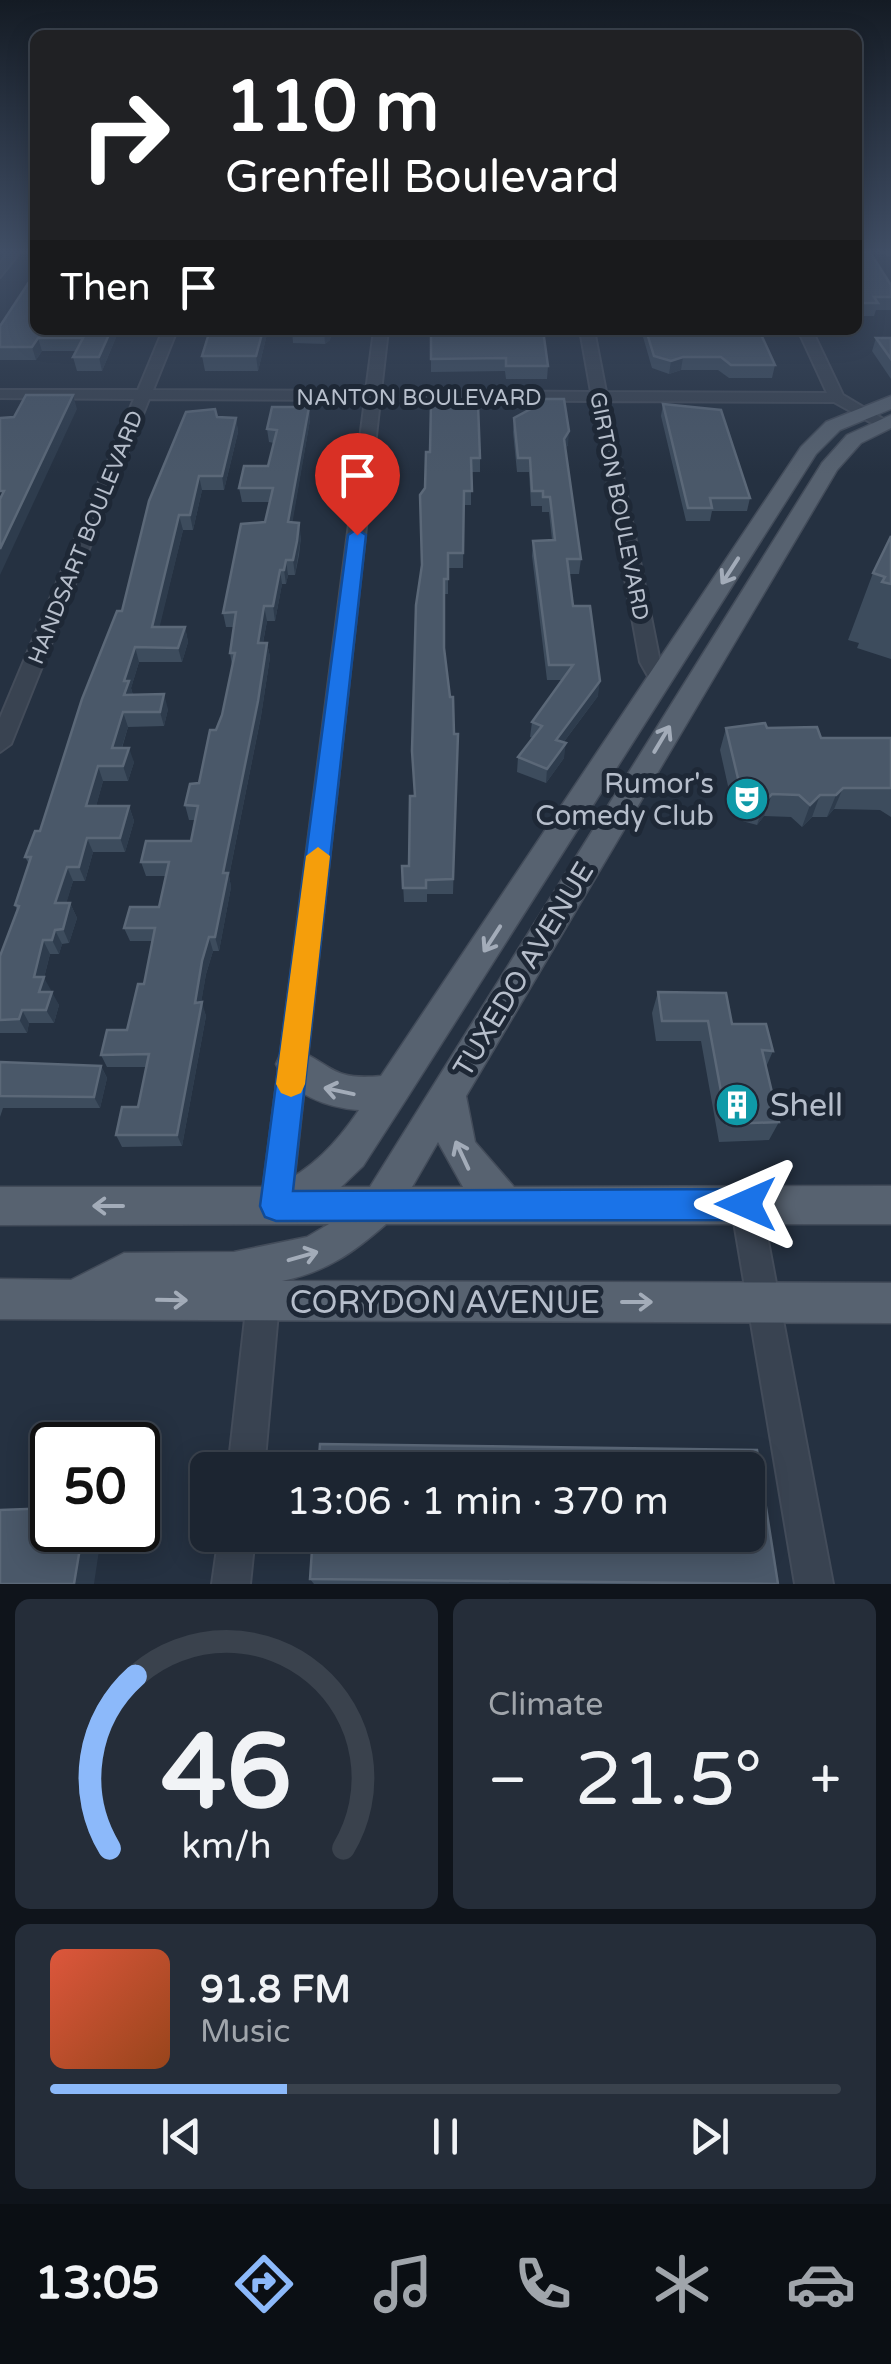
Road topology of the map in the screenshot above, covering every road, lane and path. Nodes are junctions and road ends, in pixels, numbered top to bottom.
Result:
1 (168, 335) edge
2 (379, 335) edge
3 (588, 335) edge
4 (809, 335) edge
5 (0, 394) edge
6 (144, 395) junction
7 (373, 396) junction
8 (600, 397) junction
9 (872, 411) edge
10 (660, 680) junction
11 (0, 744) edge
12 (293, 1064) junction
13 (393, 1090) junction
14 (448, 1092) junction
15 (380, 1204) junction
16 (504, 1204) junction
17 (746, 1204) junction
18 (891, 1205) edge
19 (0, 1206) edge
20 (276, 1206) junction
21 (0, 1299) edge
22 (74, 1299) junction
23 (263, 1302) junction
24 (764, 1302) junction
25 (891, 1303) edge
26 (248, 1452) edge
27 (236, 1552) edge
28 (231, 1584) edge
29 (814, 1584) edge

1 - 6 street, HANDSART BOULEVARD
2 - 7 street
3 - 8 street, GIRTON BOULEVARD
4 - 9 street
5 - 6 street, NANTON BOULEVARD
6 - 7 street, NANTON BOULEVARD
6 - 11 street, HANDSART BOULEVARD
7 - 8 street, NANTON BOULEVARD
7 - 12 street
8 - 9 street, NANTON BOULEVARD
8 - 10 street, GIRTON BOULEVARD
9 -> 10 main road, TUXEDO AVENUE
14 -> 9 main road, TUXEDO AVENUE
10 -> 13 main road, TUXEDO AVENUE
13 -> 12 main road
12 - 20 street
13 - 20 main road, TUXEDO AVENUE
14 - 15 main road, TUXEDO AVENUE
16 -> 14 main road
15 - 16 main road
15 - 20 main road
22 -> 15 main road, TUXEDO AVENUE
16 - 17 main road
17 - 18 main road
17 - 24 street
20 -> 19 main road
21 - 22 main road, CORYDON AVENUE
22 -> 23 main road, CORYDON AVENUE
23 -> 24 main road, CORYDON AVENUE
23 - 26 street
24 - 25 main road, CORYDON AVENUE
24 - 29 street
27 - 28 street

